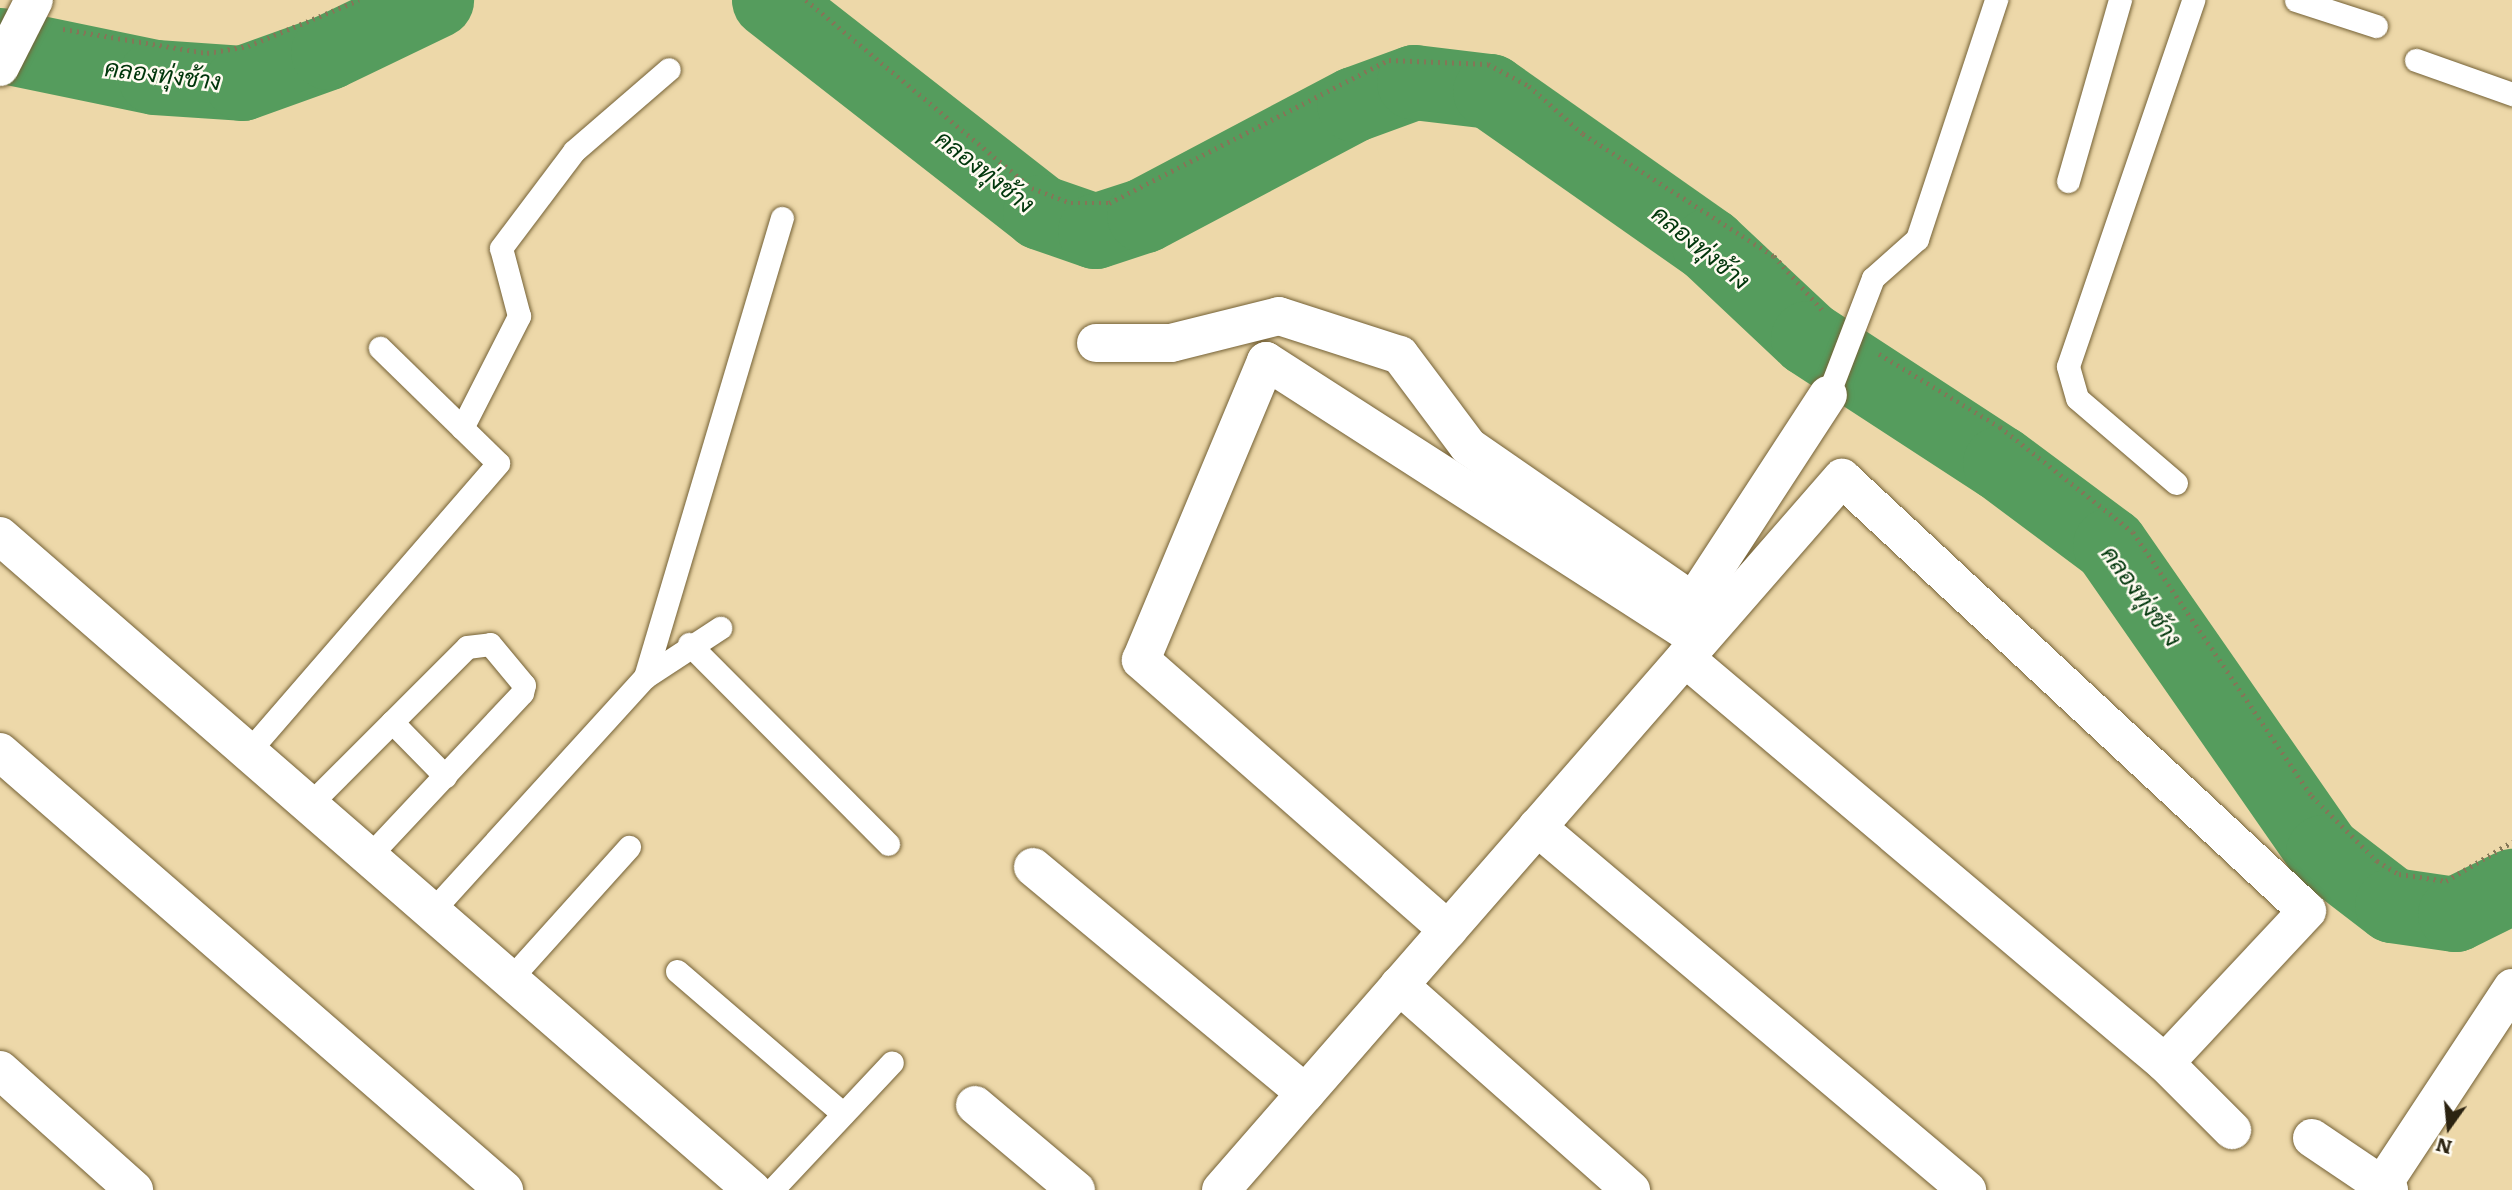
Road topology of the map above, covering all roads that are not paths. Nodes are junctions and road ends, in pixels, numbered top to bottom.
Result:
1 (1996, 0) edge
2 (2120, 0) edge
3 (2193, 0) edge
4 (2296, 0) edge
5 (45, 14) edge
6 (2376, 26) dead end
7 (2416, 61) dead end
8 (0, 67) edge
9 (669, 69) dead end
10 (2512, 94) edge
11 (2068, 181) dead end
12 (782, 218) dead end
13 (1096, 343) dead end
14 (380, 348) dead end
15 (1828, 395) joint
16 (462, 428) junction
17 (2176, 483) dead end
18 (0, 536) edge
19 (720, 628) dead end
20 (689, 643) junction
21 (1693, 649) junction
22 (645, 677) junction
23 (392, 722) junction
24 (0, 752) edge
25 (248, 752) junction
26 (445, 776) junction
27 (309, 805) junction
28 (1537, 827) junction
29 (888, 844) dead end
30 (629, 847) dead end
31 (368, 857) junction
32 (1033, 867) dead end
33 (432, 911) junction
34 (1447, 930) junction
35 (677, 971) dead end
36 (510, 979) junction
37 (1399, 985) junction
38 (2510, 996) edge
39 (892, 1062) dead end
40 (2165, 1063) junction
41 (0, 1070) edge
42 (1305, 1093) junction
43 (975, 1105) dead end
44 (843, 1114) junction
45 (2232, 1130) dead end
46 (2312, 1138) dead end
47 (2384, 1189) edge
48 (134, 1190) edge
49 (504, 1190) edge
50 (752, 1190) edge
51 (772, 1190) edge
52 (1076, 1190) edge
53 (1221, 1190) edge
54 (1630, 1190) edge
55 (1967, 1190) edge

1 - 15 lane
2 - 11 lane
3 - 17 lane
4 - 6 lane
5 - 8 street
7 - 10 lane
9 - 16 lane
12 - 22 lane
13 - 15 street
14 - 16 lane
16 - 25 lane
18 - 25 street
19 - 20 lane
20 - 22 lane
20 - 29 lane
21 - 28 street
21 - 34 street
21 - 40 street
21 - 40 street
22 - 33 lane
23 - 26 lane
23 - 26 lane
23 - 27 lane
24 - 49 street
25 - 27 street
26 - 31 lane
27 - 31 street
28 - 34 street
28 - 55 street
30 - 36 lane
31 - 33 street
32 - 42 street
33 - 36 street
34 - 37 street
35 - 44 lane
36 - 50 street
37 - 42 street
37 - 54 street
38 - 47 street
39 - 44 lane
40 - 45 street
41 - 48 street
42 - 53 street
43 - 52 street
44 - 51 lane
46 - 47 street

